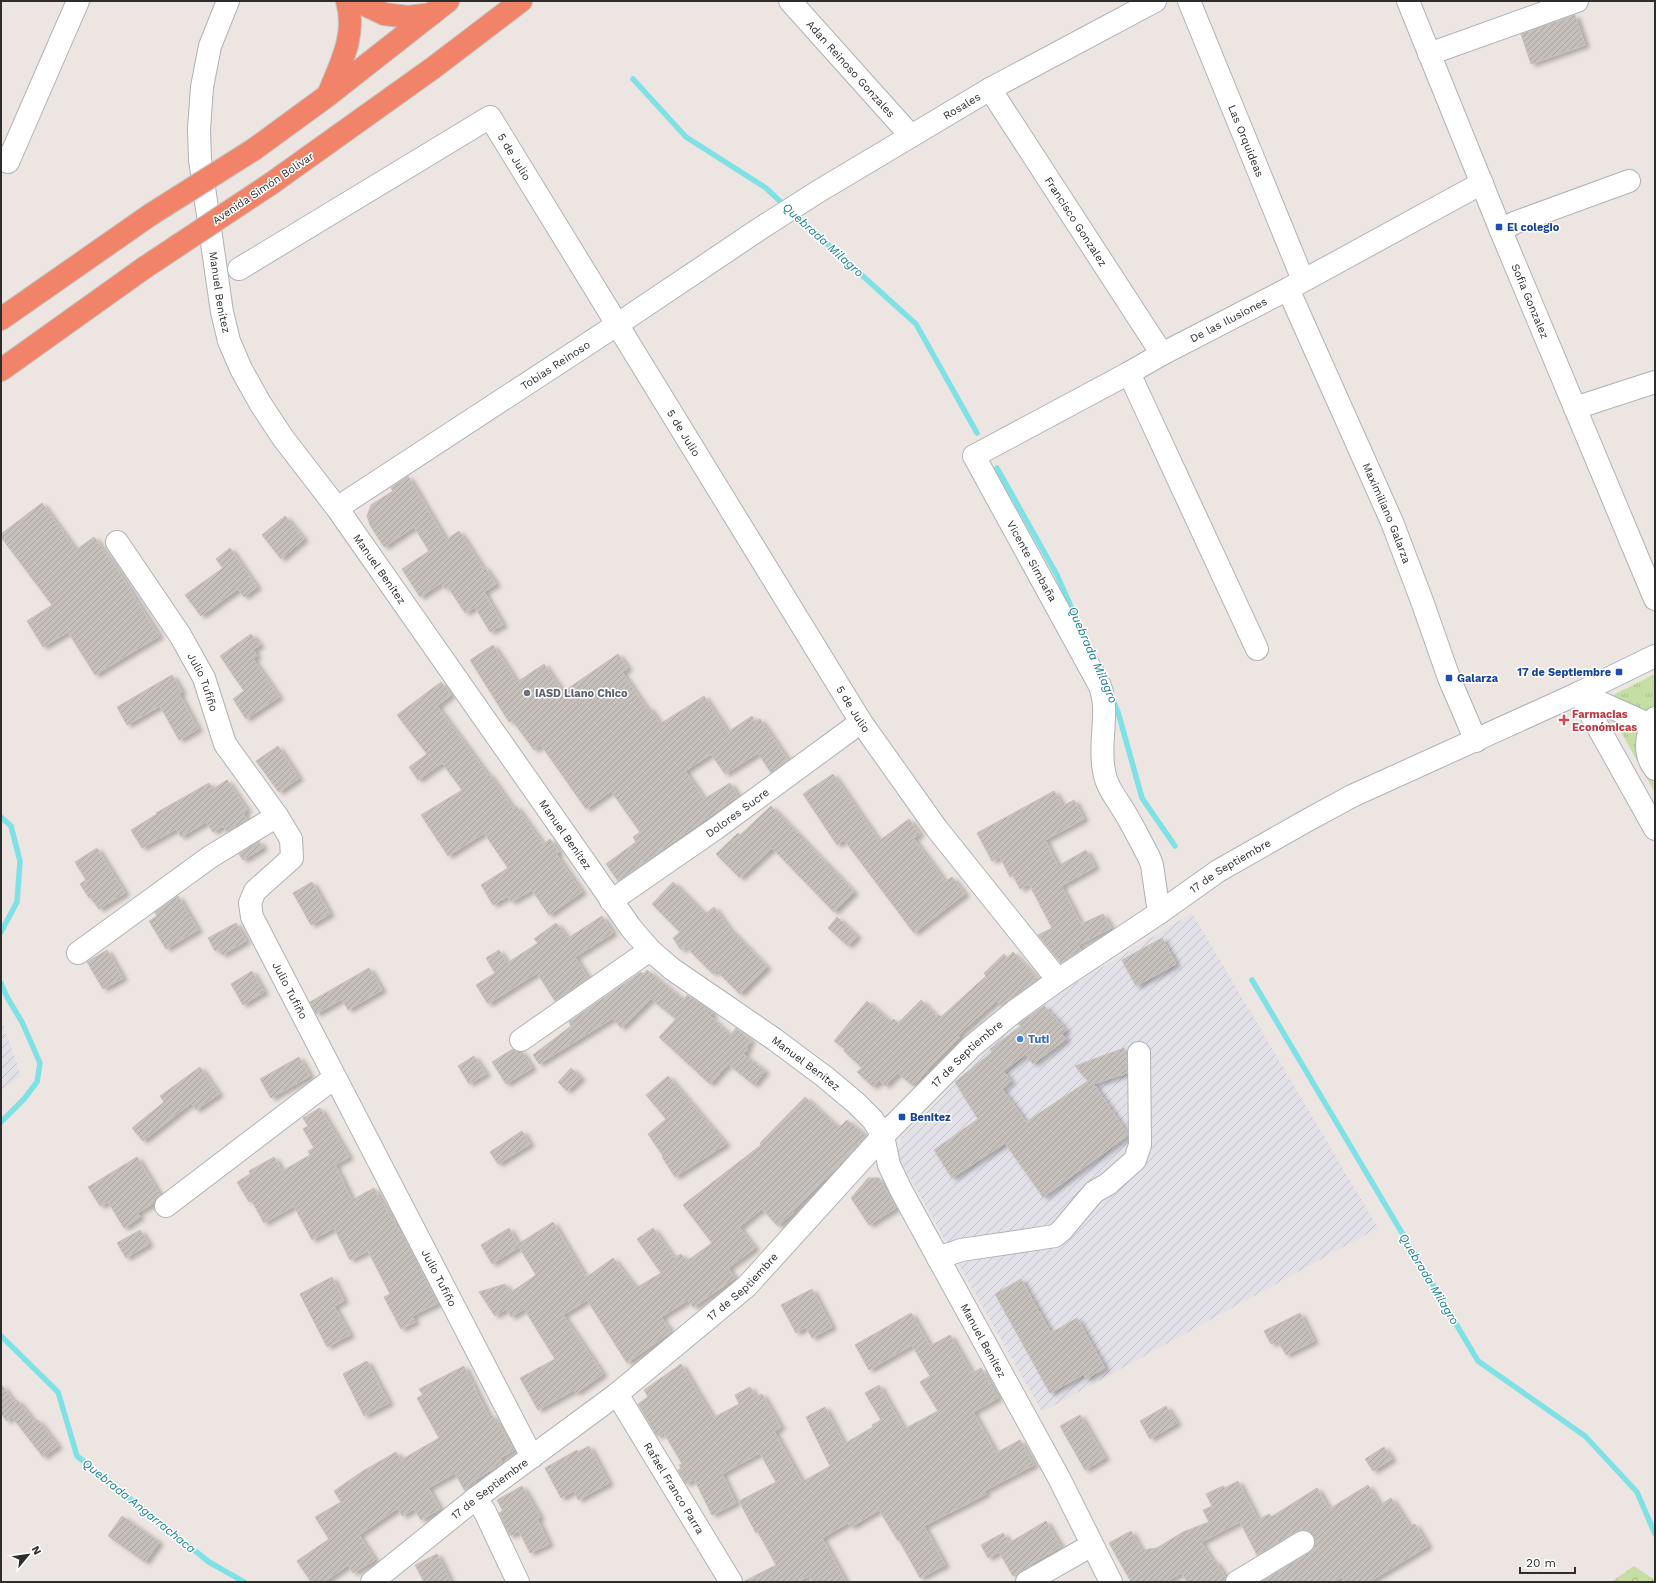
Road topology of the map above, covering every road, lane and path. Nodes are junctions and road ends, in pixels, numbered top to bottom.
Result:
1 (78, 1) edge
2 (228, 1) edge
3 (347, 1) edge
4 (357, 1) edge
5 (521, 1) edge
6 (790, 1) edge
7 (1155, 1) edge
8 (1189, 1) edge
9 (1408, 1) edge
10 (1576, 1) edge
11 (440, 7) edge
12 (1429, 54) junction
13 (990, 89) junction
14 (327, 96) junction
15 (911, 136) junction
16 (8, 162) dead end
17 (1629, 181) dead end
18 (1482, 182) junction
19 (773, 220) joint
20 (1501, 231) junction
21 (240, 269) dead end
22 (1295, 284) junction
23 (1, 319) edge
24 (618, 324) junction
25 (1162, 354) junction
26 (1, 370) edge
27 (1129, 373) junction
28 (1655, 382) edge
29 (1575, 408) junction
30 (974, 456) joint
31 (337, 508) junction
32 (117, 542) dead end
33 (1655, 599) edge
34 (1257, 649) dead end
35 (1654, 658) edge
36 (1579, 693) junction
37 (861, 722) junction
38 (1654, 723) edge
39 (1476, 741) junction
40 (1654, 767) edge
41 (1628, 781) junction
42 (277, 816) junction
43 (1655, 829) edge
44 (611, 901) junction
45 (1159, 913) junction
46 (650, 950) junction
47 (78, 953) dead end
48 (1058, 980) junction
49 (521, 1040) dead end
50 (1139, 1053) dead end
51 (334, 1078) junction
52 (883, 1136) junction
53 (166, 1206) dead end
54 (938, 1258) junction
55 (617, 1394) junction
56 (532, 1457) junction
57 (476, 1498) junction
58 (1303, 1542) dead end
59 (1092, 1545) junction
60 (372, 1582) edge
61 (518, 1582) edge
62 (731, 1582) edge
63 (1027, 1582) edge
64 (1111, 1582) edge
65 (1236, 1582) edge

1 - 16 street
2 - 31 street, Manuel Benítez
3 - 14 highway
4 - 11 highway
5 - 26 highway, Avenida Simón Bolívar, bridge
6 - 15 street, Adan Reinoso Gonzales
7 - 13 street, Rosales
8 - 22 street, Las Orquideas
9 - 12 street, Sofia Gonzalez
10 - 12 street
11 - 14 highway
12 - 18 street, Sofia Gonzalez
13 - 15 street, Rosales
13 - 25 street, Francisco Gonzalez
14 - 23 highway, bridge
15 - 19 street, Rosales
17 - 20 street
18 - 20 street, Sofia Gonzalez
18 - 22 street, De las Ilusiones
19 - 24 street, Tobias Reinoso
20 - 29 street, Sofia Gonzalez
21 - 24 street, 5 de Julio
22 - 25 street, De las Ilusiones
22 - 39 street, Maximiliano Galarza
24 - 31 street, Tobias Reinoso
24 - 37 street, 5 de Julio
25 - 27 street, De las Ilusiones
27 - 30 street, De las Ilusiones
27 - 34 street
28 - 29 street
29 - 33 street, Sofia Gonzalez
30 - 45 street, Vicente Simbaña
31 - 44 street, Manuel Benítez
32 - 42 street, Julio Tufiño
35 - 36 street, 17 de Septiembre
36 - 38 street
36 - 39 street, 17 de Septiembre
36 - 41 street
37 - 44 street, Dolores Sucre
37 - 48 street, 5 de Julio
38 - 40 street
39 - 45 street, 17 de Septiembre
40 - 41 street
41 - 43 street
42 - 47 street
42 - 51 street, Julio Tufiño
44 - 46 street, Manuel Benítez
45 - 48 street, 17 de Septiembre
46 - 49 street
46 - 52 street, Manuel Benítez
48 - 52 street, 17 de Septiembre
50 - 54 street
51 - 53 street
51 - 56 street, Julio Tufiño
52 - 54 street, Manuel Benítez
52 - 55 street, 17 de Septiembre
54 - 59 street, Manuel Benítez
55 - 56 street, 17 de Septiembre
55 - 62 street, Rafael Franco Parra
56 - 57 street, 17 de Septiembre
57 - 60 street, 17 de Septiembre
57 - 61 street
58 - 65 street
59 - 63 street
59 - 64 street, Manuel Benítez

